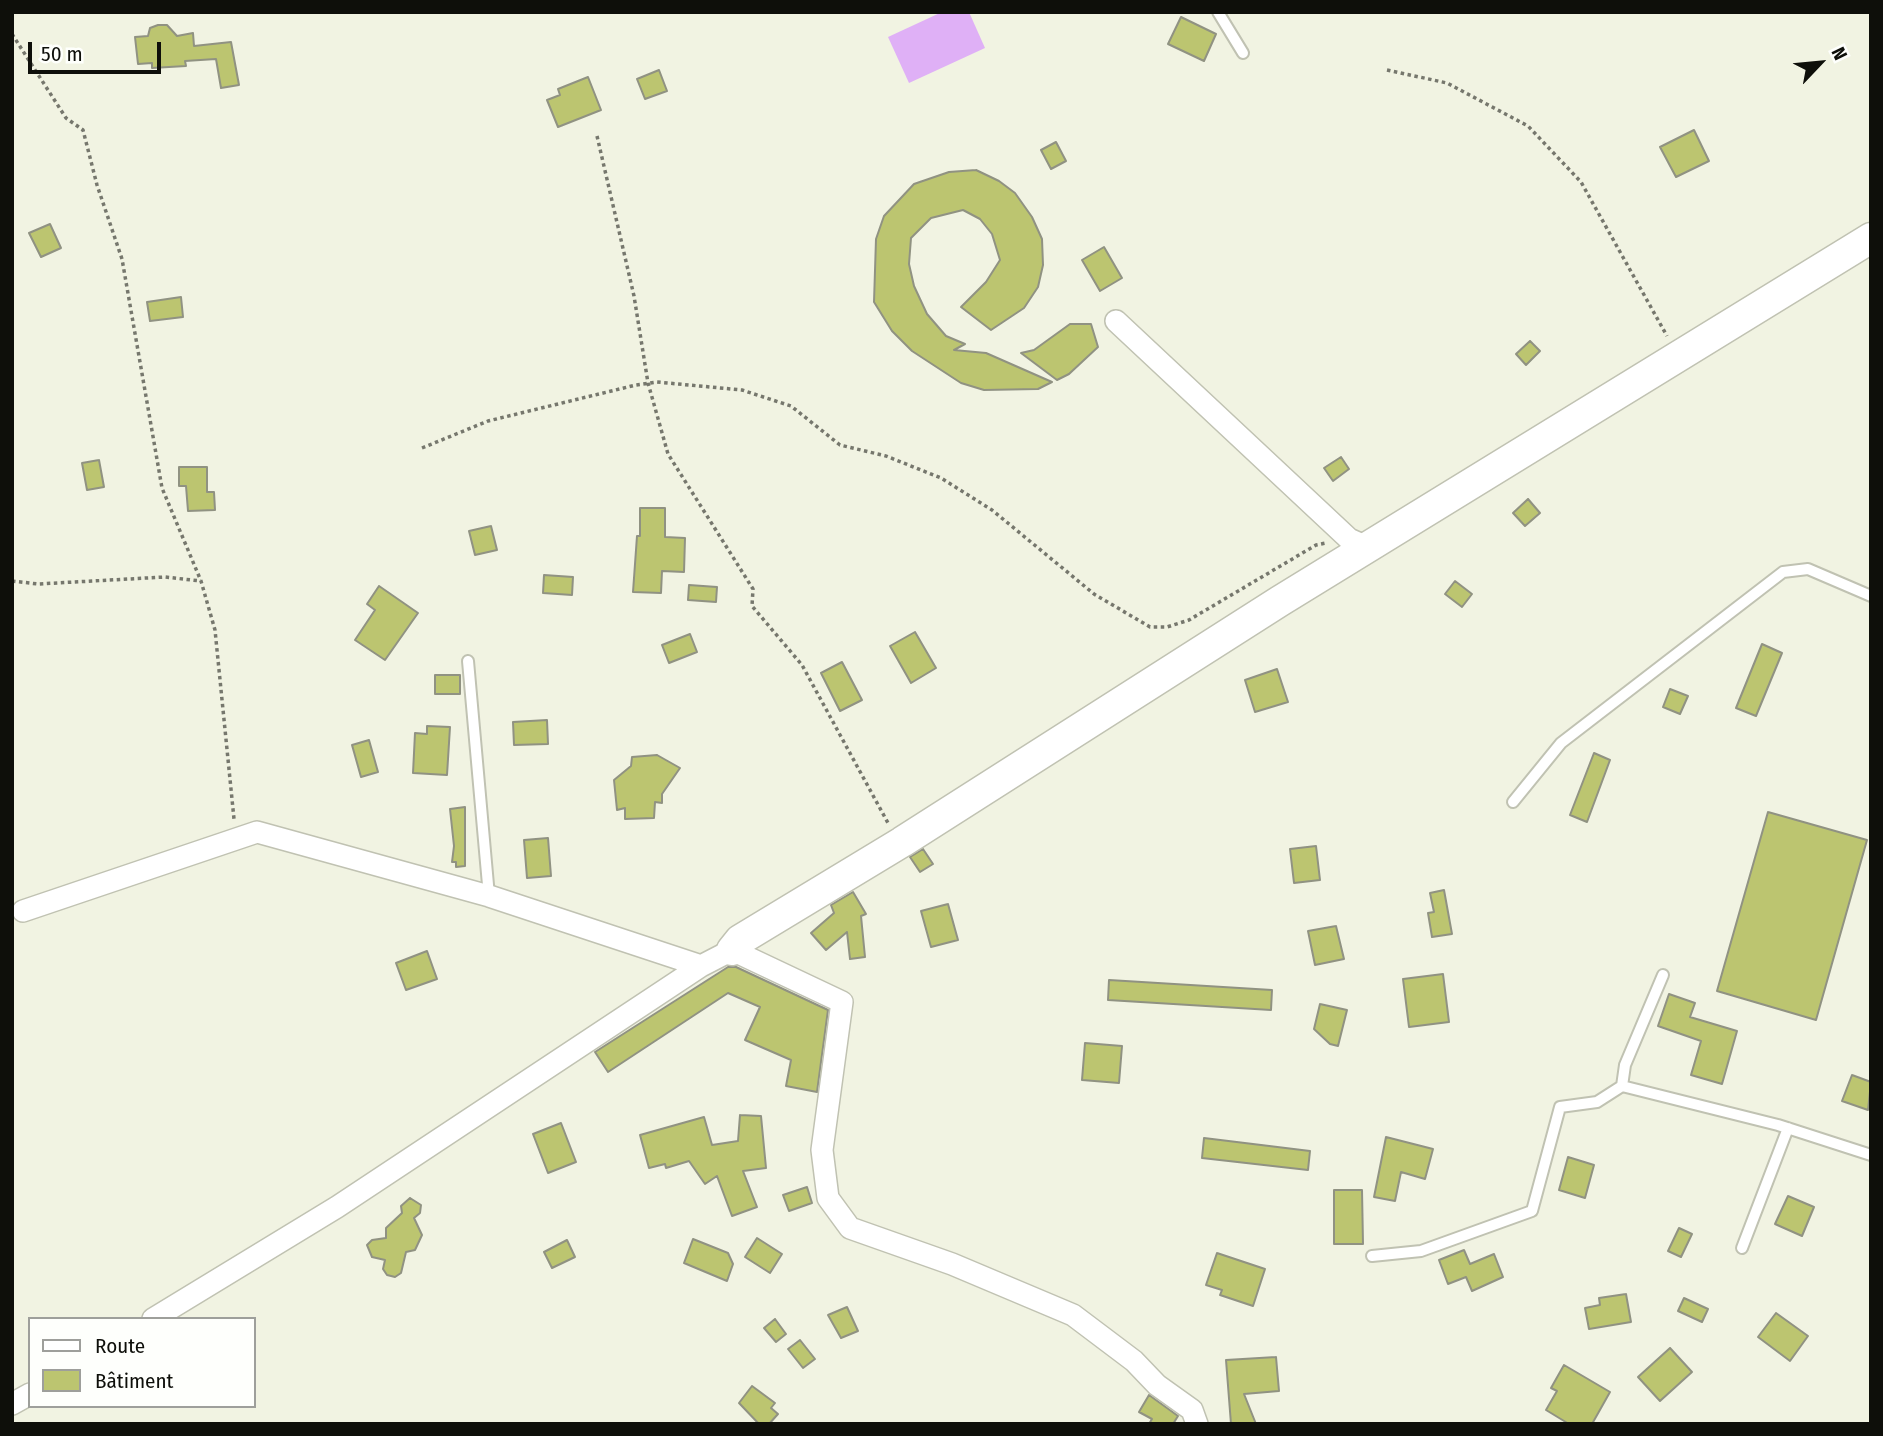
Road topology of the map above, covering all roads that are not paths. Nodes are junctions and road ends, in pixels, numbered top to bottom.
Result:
1 (1218, 12) edge
2 (1243, 53) dead end
3 (1871, 238) edge
4 (1116, 321) dead end
5 (1358, 543) junction
6 (1871, 596) edge
7 (468, 661) dead end
8 (1513, 802) dead end
9 (489, 896) junction
10 (18, 913) edge
11 (732, 950) junction
12 (701, 965) junction
13 (1663, 975) dead end
14 (1622, 1086) junction
15 (1788, 1128) junction
16 (1871, 1155) edge
17 (1742, 1248) dead end
18 (1372, 1256) dead end
19 (156, 1317) edge
20 (28, 1395) edge
21 (12, 1404) edge
22 (1197, 1424) edge

1 - 2 lane
3 - 5 street
4 - 5 street
5 - 11 street
6 - 8 lane
7 - 9 lane
9 - 10 street
9 - 12 street
11 - 12 street
11 - 22 street
12 - 19 street
13 - 14 lane
14 - 15 lane
14 - 18 lane
15 - 16 lane
15 - 17 lane
20 - 21 street

